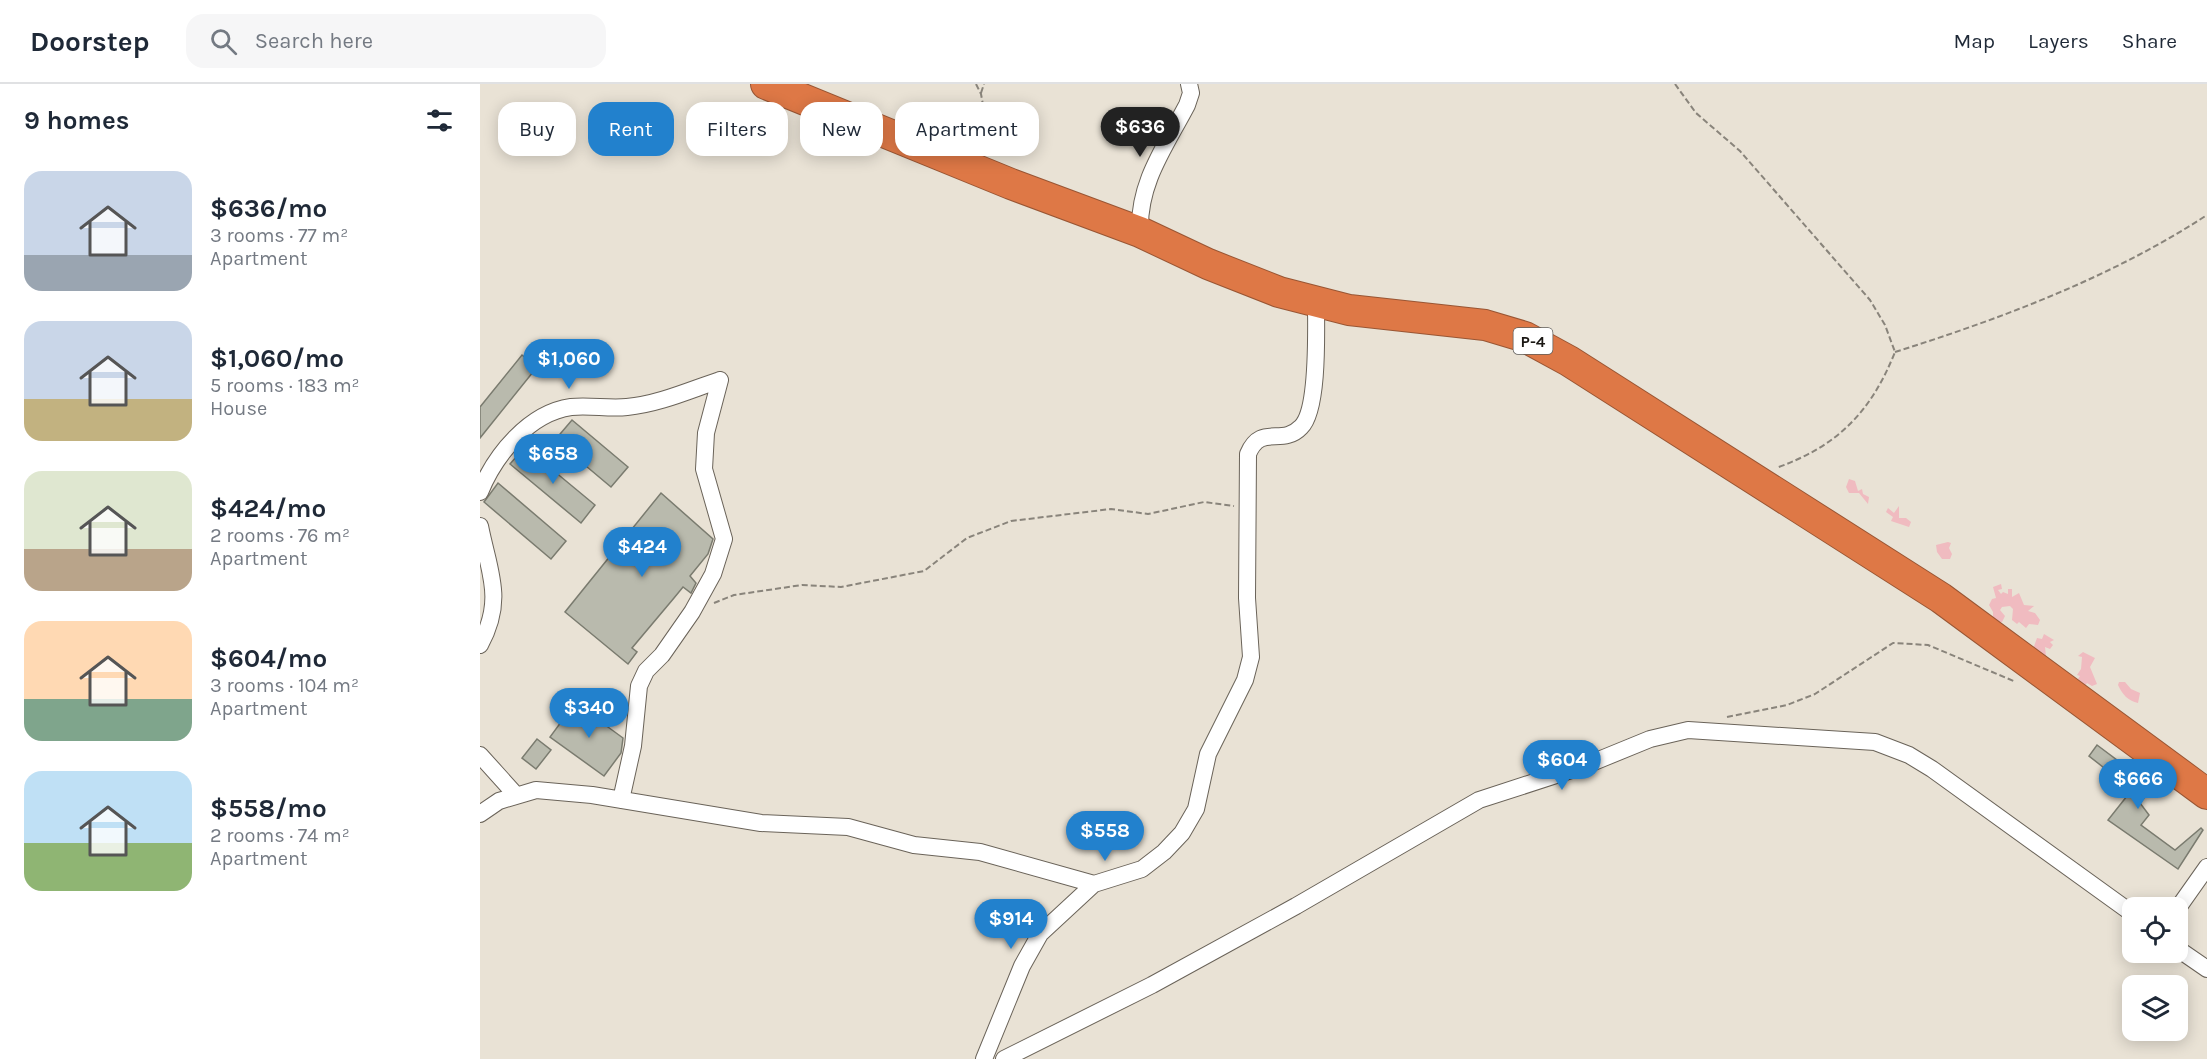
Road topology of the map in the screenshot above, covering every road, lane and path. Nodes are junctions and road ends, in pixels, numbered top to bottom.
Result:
1 (766, 84) edge
2 (976, 84) edge
3 (984, 84) edge
4 (1190, 84) edge
5 (1675, 84) edge
6 (981, 94) junction
7 (997, 178) junction
8 (2207, 214) edge
9 (1140, 232) junction
10 (1316, 304) junction
11 (1895, 352) junction
12 (1750, 477) junction
13 (480, 492) edge
14 (1246, 505) junction
15 (480, 526) edge
16 (692, 612) junction
17 (480, 645) edge
18 (2021, 682) dead end
19 (1724, 717) dead end
20 (480, 755) edge
21 (2207, 794) edge
22 (516, 795) junction
23 (621, 800) junction
24 (480, 814) edge
25 (2207, 867) edge
26 (1094, 884) junction
27 (2186, 897) edge
28 (2122, 906) edge
29 (2188, 956) edge
30 (2207, 969) edge
31 (984, 1059) edge
32 (1004, 1059) edge

1 - 7 highway, P-4
2 - 6 path
3 - 6 path
4 - 9 street
5 - 11 path
6 - 7 path
7 - 9 highway, P-4
8 - 11 path
9 - 10 highway, P-4
10 - 12 highway, P-4
10 - 14 street
11 - 12 path
12 - 21 highway, P-4
13 - 16 street
14 - 16 path
14 - 26 street
15 - 17 street
16 - 23 street
18 - 19 path
20 - 22 street
22 - 23 street
22 - 24 street
23 - 26 street
25 - 27 street
26 - 31 street
28 - 32 street
29 - 30 street

